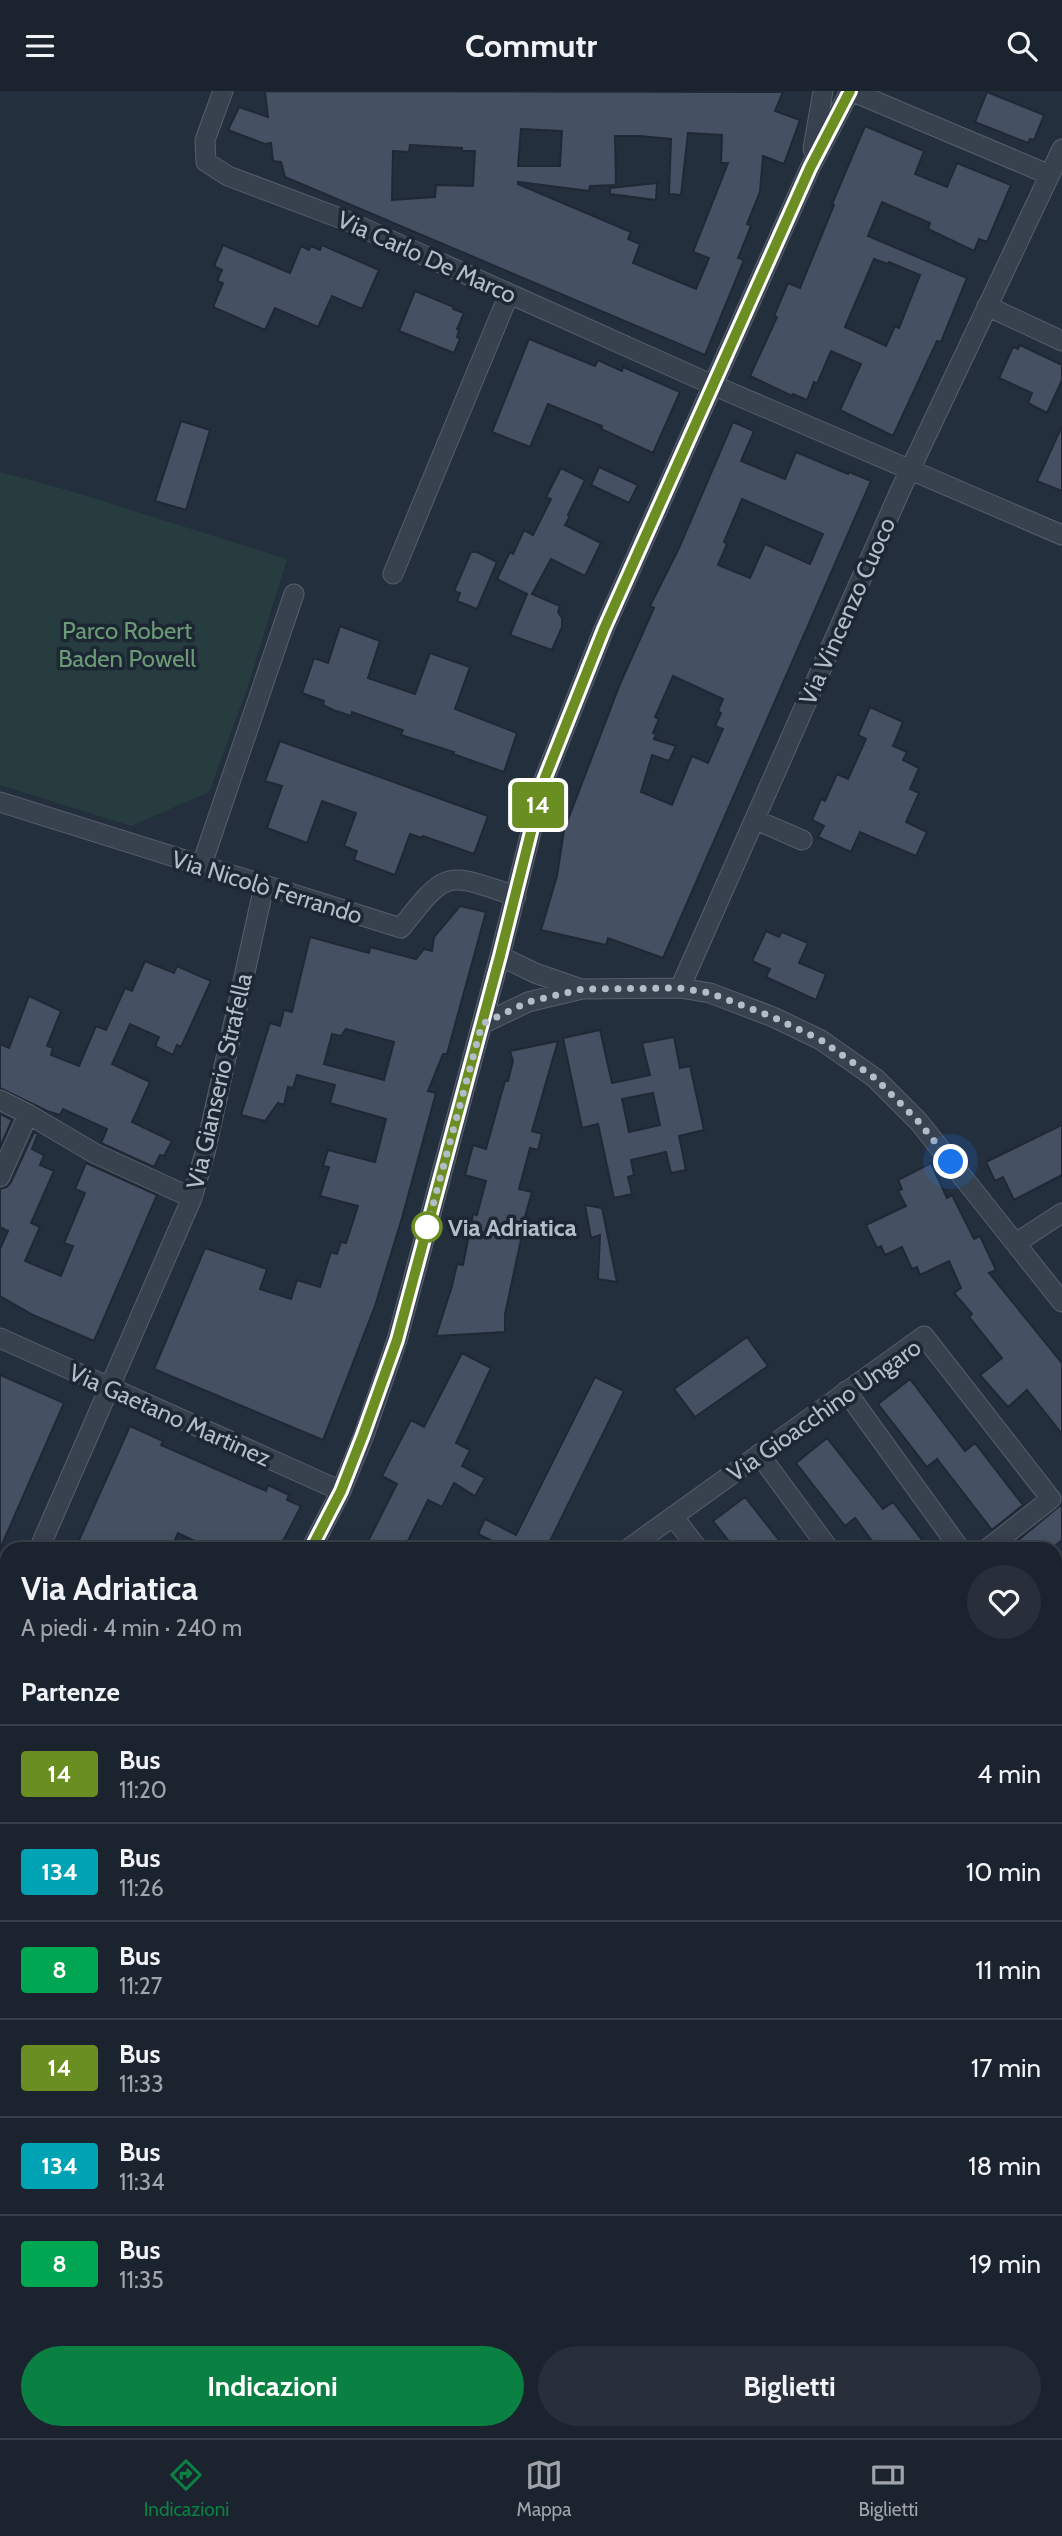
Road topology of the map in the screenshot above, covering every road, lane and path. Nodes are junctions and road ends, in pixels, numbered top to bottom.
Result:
1 (223, 91) edge
2 (823, 91) edge
3 (850, 91) edge
4 (1062, 149) edge
5 (810, 168) junction
6 (1050, 175) junction
7 (509, 294) junction
8 (987, 306) junction
9 (1062, 341) edge
10 (715, 386) junction
11 (911, 469) junction
12 (1062, 535) edge
13 (393, 574) dead end
14 (294, 594) dead end
15 (0, 802) edge
16 (755, 820) junction
17 (802, 840) dead end
18 (201, 867) junction
19 (264, 886) junction
20 (516, 896) junction
21 (500, 956) junction
22 (680, 988) junction
23 (582, 989) junction
24 (482, 1024) junction
25 (0, 1100) edge
26 (28, 1114) junction
27 (0, 1177) edge
28 (192, 1198) junction
29 (1062, 1213) edge
30 (1016, 1243) junction
31 (1062, 1301) edge
32 (0, 1338) edge
33 (109, 1387) junction
34 (846, 1391) junction
35 (759, 1454) junction
36 (341, 1491) junction
37 (673, 1516) junction
38 (42, 1542) edge
39 (315, 1542) edge
40 (638, 1542) edge
41 (693, 1542) edge
42 (824, 1542) edge
43 (955, 1542) edge
44 (996, 1542) edge

1 - 7 street, Via Carlo De Marco
2 - 5 street
3 - 5 street
3 - 6 street
4 - 6 street, Via Vincenzo Cuoco
5 - 10 street
6 - 8 street, Via Vincenzo Cuoco
7 - 10 street, Via Carlo De Marco
7 - 13 street
8 - 9 street
8 - 11 street, Via Vincenzo Cuoco
10 - 11 street, Via Carlo De Marco
10 - 20 street
11 - 12 street, Via Carlo De Marco
11 - 16 street, Via Vincenzo Cuoco
14 - 18 street
15 - 18 street, Via Nicolò Ferrando
16 - 17 street
16 - 22 street, Via Vincenzo Cuoco
18 - 19 street, Via Nicolò Ferrando
19 - 20 street, Via Nicolò Ferrando
19 - 28 street, Via Gianserio Strafella
20 - 21 street
21 - 23 street
21 - 24 street
22 - 23 street
22 - 30 street
23 - 24 street
24 - 36 street
25 - 26 street
26 - 27 street
26 - 28 street
28 - 33 street, Via Gianserio Strafella
29 - 30 street
30 - 31 street
32 - 33 street, Via Gaetano Martinez
33 - 36 street, Via Gaetano Martinez
33 - 38 street, Via Gianserio Strafella
34 - 35 street, Via Gioacchino Ungaro
34 - 43 street
34 - 44 street, Via Gioacchino Ungaro
35 - 37 street, Via Gioacchino Ungaro
35 - 42 street
36 - 39 street
37 - 40 street, Via Gioacchino Ungaro
37 - 41 street

